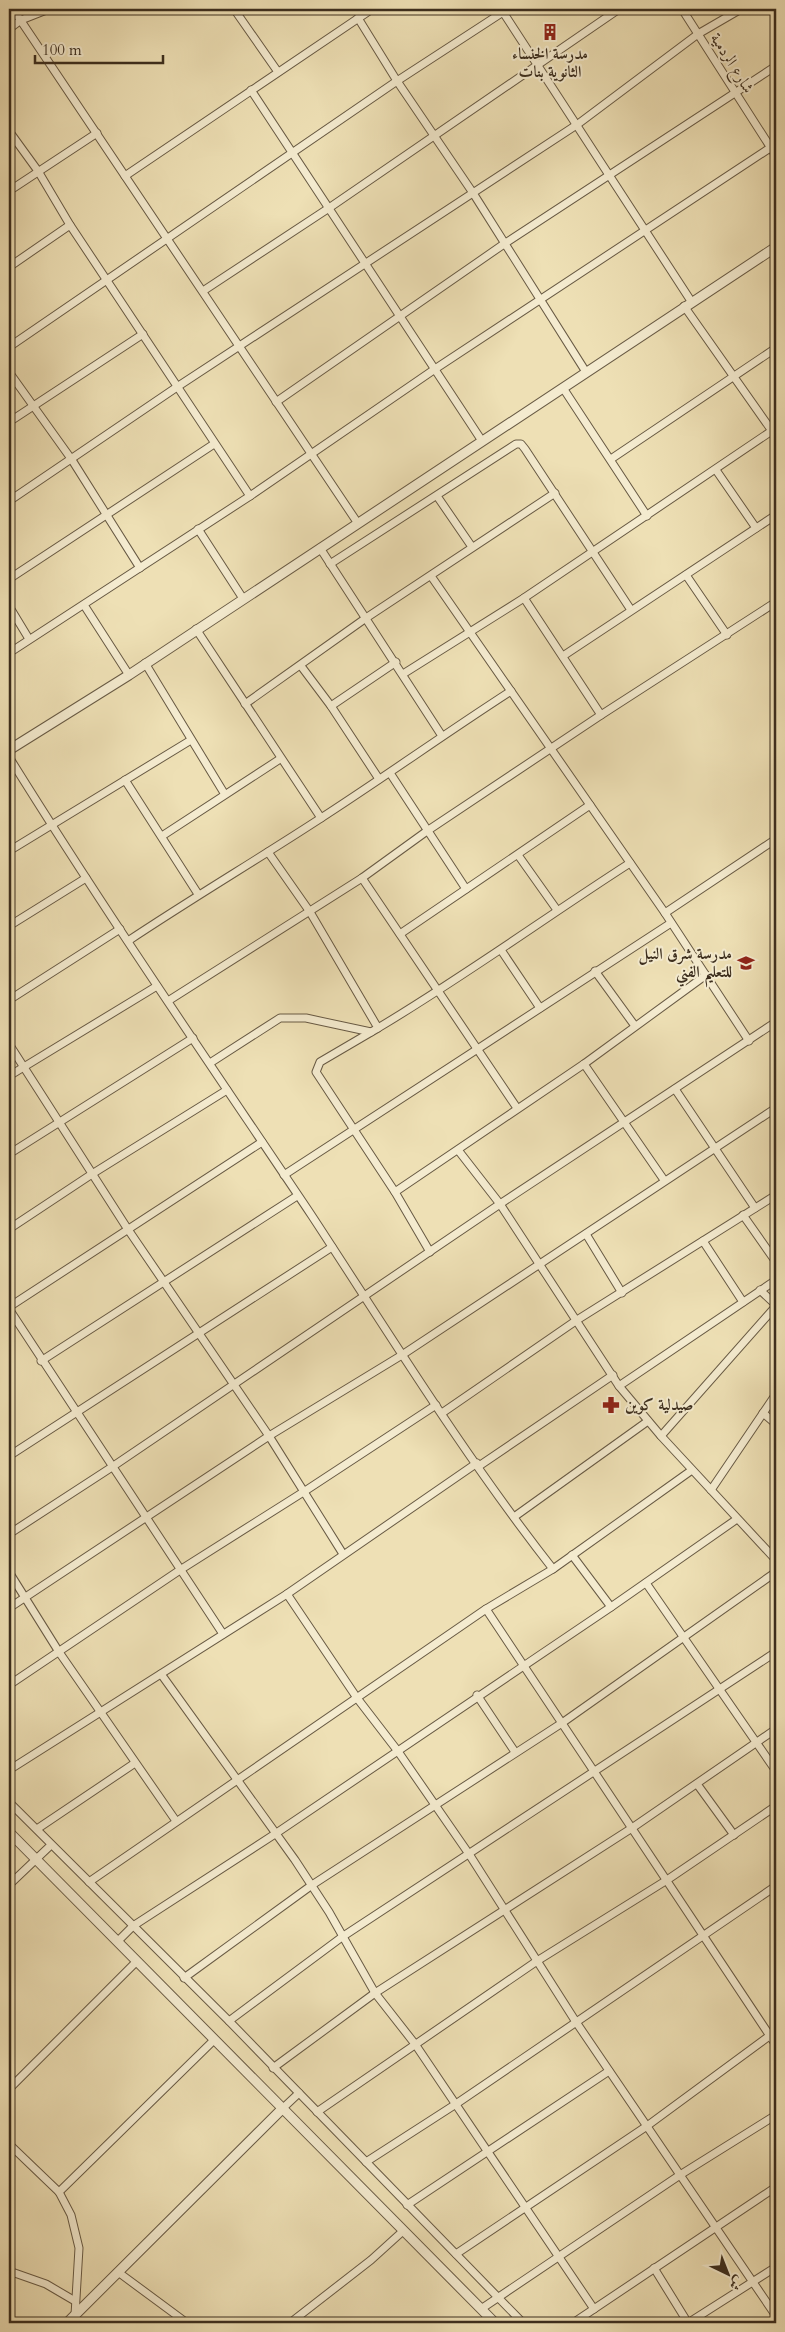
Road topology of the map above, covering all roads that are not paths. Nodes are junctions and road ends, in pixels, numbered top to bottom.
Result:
1 (13, 9) edge
2 (49, 9) edge
3 (234, 9) edge
4 (372, 9) edge
5 (620, 9) edge
6 (682, 9) edge
7 (740, 9) edge
8 (502, 10) edge
9 (358, 18) junction
10 (21, 20) junction
11 (9, 29) edge
12 (698, 34) junction
13 (538, 66) junction
14 (776, 66) edge
15 (278, 72) junction
16 (397, 81) junction
17 (251, 90) junction
18 (734, 93) junction
19 (578, 124) junction
20 (9, 130) edge
21 (97, 133) junction
22 (434, 135) junction
23 (773, 145) edge
24 (291, 153) junction
25 (776, 156) edge
26 (38, 171) junction
27 (609, 175) junction
28 (125, 176) junction
29 (9, 190) edge
30 (473, 193) junction
31 (329, 208) junction
32 (70, 225) junction
33 (646, 232) junction
34 (166, 238) junction
35 (504, 244) junction
36 (776, 247) edge
37 (367, 263) junction
38 (9, 267) edge
39 (108, 280) junction
40 (202, 291) junction
41 (540, 300) junction
42 (688, 304) junction
43 (400, 317) junction
44 (143, 334) junction
45 (9, 347) edge
46 (240, 348) junction
47 (776, 348) edge
48 (435, 369) junction
49 (9, 372) edge
50 (586, 372) junction
51 (732, 377) junction
52 (177, 388) junction
53 (563, 388) junction
54 (276, 402) junction
55 (33, 406) junction
56 (9, 422) edge
57 (774, 429) edge
58 (482, 441) junction
59 (214, 444) junction
60 (312, 454) junction
61 (611, 459) junction
62 (72, 460) junction
63 (716, 470) junction
64 (555, 493) junction
65 (250, 496) junction
66 (437, 496) junction
67 (9, 501) edge
68 (107, 513) junction
69 (776, 515) edge
70 (647, 516) junction
71 (357, 522) junction
72 (756, 528) junction
73 (198, 529) junction
74 (472, 547) junction
75 (320, 548) junction
76 (594, 552) junction
77 (330, 564) junction
78 (140, 568) junction
79 (686, 575) junction
80 (431, 576) junction
81 (9, 579) edge
82 (242, 598) junction
83 (524, 598) junction
84 (776, 602) edge
85 (84, 605) junction
86 (9, 606) edge
87 (631, 610) junction
88 (366, 618) junction
89 (196, 629) junction
90 (471, 632) junction
91 (727, 635) junction
92 (30, 639) junction
93 (9, 653) edge
94 (563, 656) junction
95 (396, 662) junction
96 (145, 663) junction
97 (301, 666) junction
98 (129, 674) junction
99 (403, 674) junction
100 (511, 691) junction
101 (245, 704) junction
102 (331, 706) junction
103 (601, 715) junction
104 (442, 736) junction
105 (191, 740) junction
106 (551, 749) junction
107 (9, 750) edge
108 (9, 757) edge
109 (280, 758) junction
110 (390, 773) junction
111 (379, 779) junction
112 (125, 780) junction
113 (224, 793) junction
114 (590, 805) junction
115 (321, 818) junction
116 (51, 825) junction
117 (427, 831) junction
118 (162, 836) junction
119 (776, 839) edge
120 (9, 851) edge
121 (268, 852) junction
122 (518, 855) junction
123 (630, 863) junction
124 (86, 878) junction
125 (362, 878) junction
126 (466, 889) junction
127 (198, 894) junction
128 (556, 910) junction
129 (310, 912) junction
130 (665, 913) junction
131 (671, 923) junction
132 (9, 926) edge
133 (120, 929) junction
134 (400, 934) junction
135 (128, 941) junction
136 (501, 950) junction
137 (595, 971) junction
138 (706, 975) junction
139 (157, 986) junction
140 (438, 992) junction
141 (9, 1000) edge
142 (168, 1001) junction
143 (540, 1008) junction
144 (776, 1022) edge
145 (635, 1026) junction
146 (378, 1028) junction
147 (370, 1032) junction
148 (193, 1038) junction
149 (749, 1041) junction
150 (9, 1044) edge
151 (476, 1048) junction
152 (210, 1064) junction
153 (584, 1064) junction
154 (24, 1066) junction
155 (9, 1076) edge
156 (675, 1089) junction
157 (227, 1090) junction
158 (516, 1108) junction
159 (776, 1108) edge
160 (60, 1121) junction
161 (625, 1122) junction
162 (355, 1131) junction
163 (262, 1142) junction
164 (716, 1147) junction
165 (458, 1150) junction
166 (9, 1154) edge
167 (92, 1174) junction
168 (284, 1175) junction
169 (664, 1180) junction
170 (395, 1192) junction
171 (776, 1195) edge
172 (298, 1196) junction
173 (500, 1204) junction
174 (756, 1208) junction
175 (744, 1215) junction
176 (127, 1228) junction
177 (9, 1229) edge
178 (586, 1234) junction
179 (703, 1241) junction
180 (332, 1247) junction
181 (430, 1252) junction
182 (776, 1262) edge
183 (540, 1265) junction
184 (164, 1280) junction
185 (776, 1280) edge
186 (760, 1290) junction
187 (622, 1293) junction
188 (364, 1298) junction
189 (743, 1302) junction
190 (776, 1305) edge
191 (9, 1308) edge
192 (577, 1320) junction
193 (199, 1331) junction
194 (402, 1355) junction
195 (41, 1361) junction
196 (612, 1375) junction
197 (234, 1385) junction
198 (620, 1386) junction
199 (776, 1394) edge
200 (436, 1405) junction
201 (76, 1413) junction
202 (442, 1413) junction
203 (763, 1413) junction
204 (648, 1421) junction
205 (776, 1424) edge
206 (269, 1436) junction
207 (661, 1436) junction
208 (9, 1456) edge
209 (478, 1465) junction
210 (112, 1467) junction
211 (692, 1470) junction
212 (710, 1490) junction
213 (306, 1492) junction
214 (514, 1517) junction
215 (145, 1518) junction
216 (736, 1518) junction
217 (9, 1534) edge
218 (343, 1554) junction
219 (572, 1555) junction
220 (776, 1560) edge
221 (553, 1569) junction
222 (180, 1570) junction
223 (9, 1572) edge
224 (776, 1572) edge
225 (646, 1582) junction
226 (287, 1594) junction
227 (25, 1598) junction
228 (611, 1607) junction
229 (9, 1608) edge
230 (486, 1609) junction
231 (223, 1634) junction
232 (683, 1637) junction
233 (59, 1652) junction
234 (776, 1652) edge
235 (524, 1666) junction
236 (161, 1674) junction
237 (9, 1685) edge
238 (720, 1691) junction
239 (477, 1696) junction
240 (357, 1698) junction
241 (100, 1711) junction
242 (562, 1723) junction
243 (776, 1729) edge
244 (756, 1743) junction
245 (397, 1750) junction
246 (515, 1752) junction
247 (135, 1763) junction
248 (9, 1770) edge
249 (596, 1771) junction
250 (776, 1771) edge
251 (238, 1779) junction
252 (697, 1784) junction
253 (9, 1802) edge
254 (435, 1804) junction
255 (776, 1806) edge
256 (176, 1821) junction
257 (632, 1828) junction
258 (37, 1829) junction
259 (9, 1832) edge
260 (275, 1834) junction
261 (734, 1835) junction
262 (50, 1845) junction
263 (469, 1854) junction
264 (37, 1859) junction
265 (667, 1880) junction
266 (88, 1882) junction
267 (9, 1885) edge
268 (312, 1885) junction
269 (776, 1886) edge
270 (504, 1909) junction
271 (133, 1926) junction
272 (703, 1935) junction
273 (342, 1937) junction
274 (118, 1941) junction
275 (137, 1961) junction
276 (537, 1961) junction
277 (184, 1978) junction
278 (376, 1993) junction
279 (229, 2021) junction
280 (576, 2022) junction
281 (773, 2033) edge
282 (214, 2040) junction
283 (415, 2044) junction
284 (776, 2045) edge
285 (273, 2068) junction
286 (609, 2071) junction
287 (9, 2088) edge
288 (299, 2093) junction
289 (456, 2104) junction
290 (282, 2109) junction
291 (317, 2112) junction
292 (776, 2115) edge
293 (647, 2126) junction
294 (9, 2144) edge
295 (488, 2152) junction
296 (366, 2162) junction
297 (680, 2175) junction
298 (776, 2187) edge
299 (59, 2192) junction
300 (407, 2205) junction
301 (525, 2207) junction
302 (715, 2228) junction
303 (403, 2231) junction
304 (456, 2254) junction
305 (559, 2256) junction
306 (776, 2267) edge
307 (654, 2268) junction
308 (9, 2271) edge
309 (118, 2272) junction
310 (754, 2282) junction
311 (497, 2297) junction
312 (75, 2301) junction
313 (594, 2309) junction
314 (75, 2315) junction
315 (484, 2316) edge
316 (776, 2316) edge
317 (67, 2323) edge
318 (187, 2323) edge
319 (290, 2323) edge
320 (495, 2323) edge
321 (524, 2323) edge
322 (573, 2323) edge
323 (688, 2323) edge

1 - 10 street
2 - 10 street
3 - 15 street
4 - 9 street
5 - 13 street
6 - 12 street, شارع الردمية
7 - 12 street
8 - 13 street
8 - 16 street
9 - 15 street
9 - 16 street
10 - 11 street
10 - 21 street
12 - 18 street, شارع الردمية
12 - 19 street
13 - 19 street
13 - 22 street
14 - 18 street
15 - 17 street
16 - 22 street
16 - 24 street
17 - 24 street
17 - 28 street
18 - 23 street, شارع الردمية
18 - 27 street
19 - 27 street
19 - 30 street
20 - 26 street
21 - 26 street
21 - 28 street
22 - 30 street
22 - 31 street
23 - 25 street, شارع الردمية
23 - 33 street
24 - 31 street
24 - 34 street
26 - 29 street
26 - 32 street
27 - 33 street
27 - 35 street
28 - 34 street
30 - 35 street
30 - 37 street
31 - 37 street
31 - 40 street
32 - 38 street
32 - 39 street
33 - 41 street
33 - 42 street
34 - 39 street
34 - 40 street
35 - 41 street
35 - 43 street
36 - 42 street
37 - 43 street
37 - 46 street
39 - 44 street
39 - 45 street
40 - 46 street
41 - 48 street
41 - 50 street
42 - 50 street
42 - 51 street
43 - 48 street
43 - 54 street
44 - 52 street
44 - 55 street
46 - 52 street
46 - 54 street
47 - 51 street
48 - 58 street
48 - 60 street
49 - 55 street
50 - 53 street
51 - 57 street
51 - 61 street
52 - 59 street
52 - 62 street
53 - 58 street
53 - 61 street
54 - 60 street
55 - 56 street
55 - 62 street
57 - 63 street
58 - 71 street
59 - 65 street
59 - 68 street
60 - 65 street
60 - 71 street
61 - 70 street
62 - 67 street
62 - 68 street
63 - 70 street
63 - 72 street
64 - 66 street
64 - 74 street
64 - 76 street
65 - 73 street
66 - 74 street
66 - 77 street
68 - 78 street
68 - 81 street
69 - 72 street
70 - 76 street
71 - 75 street
72 - 79 street
73 - 78 street
73 - 82 street
74 - 80 street
75 - 77 street
75 - 82 street
76 - 83 street
76 - 87 street
77 - 88 street
78 - 85 street
79 - 87 street
79 - 91 street
80 - 88 street
80 - 90 street
82 - 89 street
83 - 90 street
83 - 94 street
84 - 91 street
85 - 92 street
85 - 98 street
86 - 92 street
87 - 94 street
88 - 95 street
88 - 97 street
89 - 96 street
89 - 101 street
90 - 99 street
90 - 100 street
91 - 103 street
92 - 93 street
94 - 103 street
95 - 99 street
95 - 102 street
96 - 98 street
96 - 105 street
97 - 101 street
97 - 102 street
98 - 107 street
99 - 104 street
100 - 104 street
100 - 106 street
101 - 109 street
102 - 111 street
103 - 106 street
104 - 110 street
105 - 112 street
105 - 113 street
106 - 114 street
106 - 117 street
108 - 116 street
109 - 113 street
109 - 115 street
110 - 111 street
110 - 117 street
111 - 115 street
112 - 116 street
112 - 118 street
113 - 118 street
114 - 122 street
114 - 123 street
115 - 121 street
116 - 120 street
116 - 124 street
117 - 125 street
117 - 126 street
118 - 127 street
119 - 130 street
121 - 127 street
121 - 129 street
122 - 126 street
122 - 128 street
123 - 128 street
123 - 130 street
124 - 132 street
124 - 133 street
125 - 129 street
125 - 134 street
126 - 134 street
127 - 135 street
128 - 136 street
129 - 142 street
129 - 146 street
130 - 131 street
131 - 137 street
131 - 138 street
133 - 135 street
133 - 141 street
134 - 140 street
135 - 139 street
136 - 140 street
136 - 143 street
137 - 143 street
137 - 145 street
138 - 145 street
138 - 149 street
139 - 142 street
139 - 154 street
140 - 146 street
140 - 151 street
142 - 148 street
143 - 151 street
144 - 149 street
145 - 153 street
146 - 147 street
147 - 152 street
147 - 162 street
148 - 152 street
148 - 160 street
149 - 156 street
150 - 154 street
151 - 158 street
151 - 162 street
152 - 157 street
153 - 158 street
153 - 161 street
154 - 155 street
154 - 160 street
156 - 161 street
156 - 164 street
157 - 163 street
157 - 167 street
158 - 165 street
159 - 164 street
160 - 166 street
160 - 167 street
161 - 169 street
161 - 173 street
162 - 168 street
162 - 170 street
163 - 168 street
163 - 176 street
164 - 169 street
164 - 174 street
165 - 170 street
165 - 173 street
167 - 176 street
167 - 177 street
168 - 172 street
169 - 178 street
170 - 181 street
171 - 174 street
172 - 180 street
172 - 184 street
173 - 181 street
173 - 183 street
174 - 175 street
175 - 179 street
175 - 182 street
176 - 184 street
176 - 191 street
178 - 183 street
178 - 187 street
179 - 187 street
179 - 189 street
180 - 188 street
180 - 193 street
181 - 188 street
183 - 192 street
183 - 194 street
184 - 193 street
184 - 195 street
185 - 186 street
186 - 189 street
186 - 190 street
187 - 192 street
188 - 194 street
188 - 197 street
189 - 198 street
190 - 207 street
191 - 195 street
192 - 196 street
192 - 202 street
193 - 197 street
193 - 201 street
194 - 200 street
194 - 206 street
195 - 201 street
196 - 198 street
196 - 209 street
197 - 206 street
197 - 210 street
198 - 204 street
199 - 203 street
200 - 202 street
200 - 213 street
201 - 208 street
201 - 210 street
202 - 209 street
203 - 205 street
203 - 212 street
204 - 207 street
204 - 214 street
206 - 213 street
206 - 215 street
207 - 211 street
209 - 214 street
209 - 218 street
210 - 215 street
210 - 217 street
211 - 212 street
211 - 219 street
212 - 216 street
213 - 218 street
213 - 222 street
214 - 221 street
215 - 222 street
215 - 227 street
216 - 220 street
216 - 225 street
218 - 226 street
219 - 221 street
219 - 228 street
221 - 230 street
222 - 231 street
222 - 233 street
223 - 227 street
224 - 232 street
225 - 228 street
225 - 232 street
226 - 231 street
226 - 240 street
227 - 229 street
227 - 233 street
228 - 235 street
230 - 235 street
230 - 240 street
231 - 236 street
232 - 238 street
232 - 242 street
233 - 237 street
233 - 241 street
234 - 238 street
235 - 239 street
235 - 242 street
236 - 241 street
236 - 251 street
238 - 244 street
238 - 249 street
239 - 245 street
239 - 246 street
240 - 245 street
240 - 251 street
241 - 247 street
241 - 248 street
242 - 246 street
242 - 249 street
243 - 244 street
244 - 250 street
244 - 252 street
245 - 254 street
245 - 260 street
246 - 254 street
247 - 256 street
247 - 258 street
249 - 257 street
249 - 263 street
251 - 256 street
251 - 260 street
252 - 257 street
252 - 261 street
253 - 258 street
254 - 263 street
254 - 268 street
255 - 261 street
256 - 266 street
257 - 265 street
257 - 270 street
258 - 262 street
259 - 264 street
260 - 268 street
260 - 271 street
261 - 265 street
262 - 264 street
262 - 266 street
263 - 270 street
263 - 273 street
264 - 267 street
264 - 274 street
265 - 272 street
265 - 276 street
266 - 271 street
268 - 273 street
268 - 277 street
269 - 272 street
270 - 276 street
270 - 278 street
271 - 274 street
271 - 277 street
272 - 280 street
272 - 281 street
273 - 278 street
273 - 279 street
274 - 275 street
275 - 282 street
275 - 287 street
276 - 280 street
276 - 283 street
277 - 279 street
278 - 283 street
278 - 285 street
279 - 285 street
280 - 286 street
280 - 289 street
281 - 284 street
281 - 293 street
282 - 290 street
282 - 299 street
283 - 289 street
283 - 291 street
285 - 288 street
286 - 293 street
286 - 295 street
288 - 290 street
288 - 291 street
289 - 295 street
289 - 296 street
290 - 303 street
290 - 309 street
291 - 296 street
292 - 297 street
293 - 297 street
293 - 301 street
294 - 299 street
295 - 300 street
295 - 301 street
296 - 300 street
297 - 302 street
297 - 305 street
298 - 302 street
299 - 312 street
300 - 304 street
301 - 304 street
301 - 305 street
302 - 307 street
302 - 310 street
303 - 315 street
303 - 319 street
304 - 311 street
305 - 311 street
305 - 313 street
306 - 310 street
307 - 313 street
307 - 323 street
308 - 312 street
309 - 314 street
309 - 318 street
310 - 316 street
310 - 323 street
311 - 315 street
311 - 321 street
312 - 314 street
313 - 322 street
314 - 317 street
315 - 320 street

